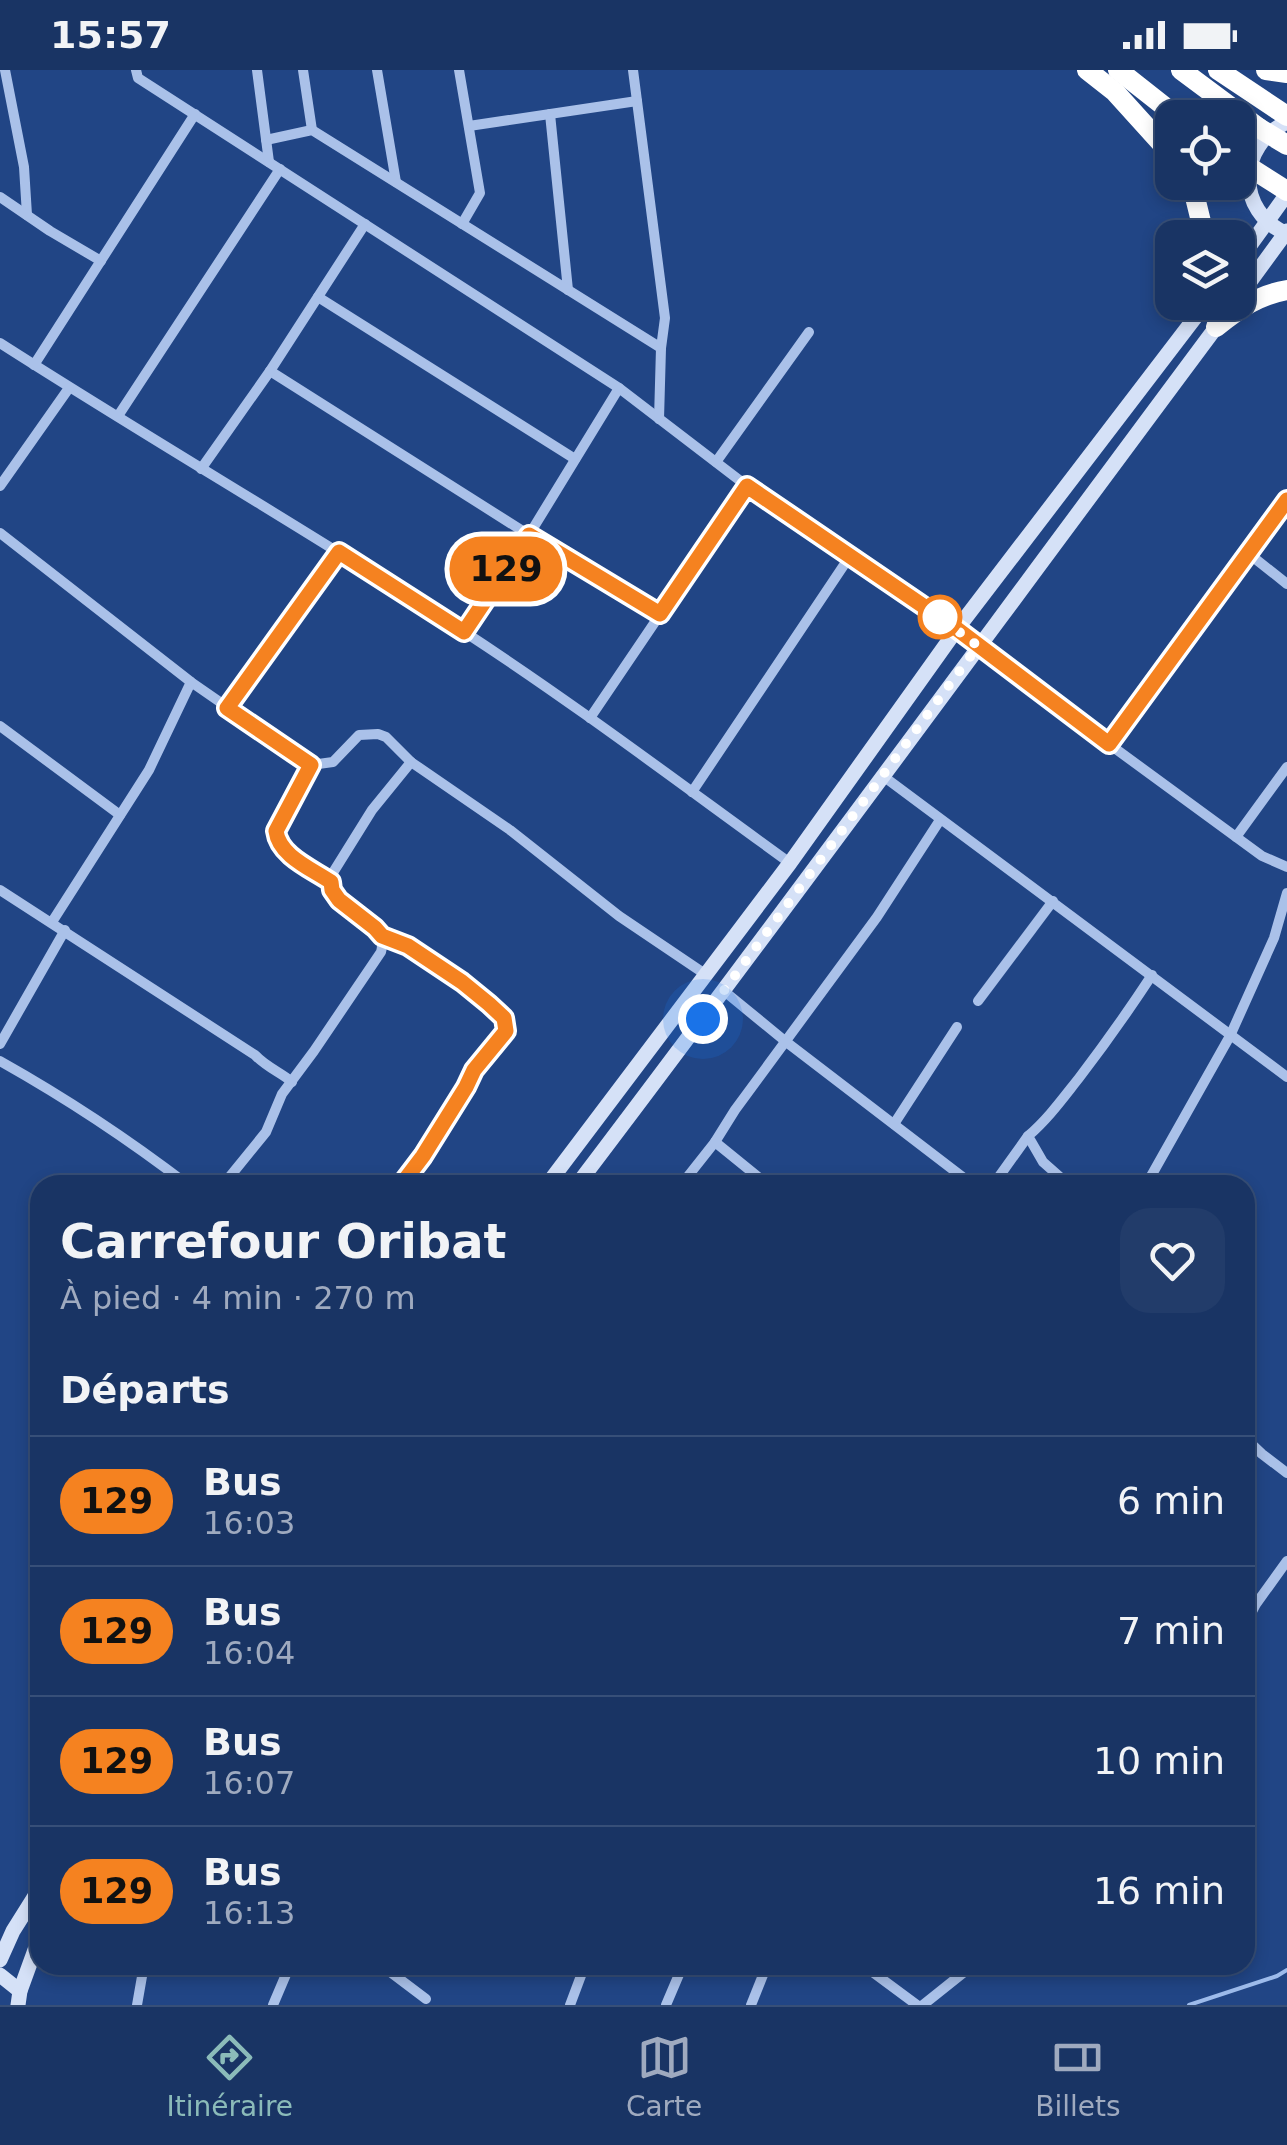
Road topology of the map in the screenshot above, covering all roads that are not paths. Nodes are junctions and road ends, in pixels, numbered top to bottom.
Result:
1 (6, 70) edge
2 (136, 70) edge
3 (257, 70) edge
4 (303, 70) edge
5 (377, 70) edge
6 (460, 70) edge
7 (633, 70) edge
8 (1088, 70) edge
9 (1118, 70) edge
10 (1181, 70) edge
11 (1218, 70) edge
12 (1266, 70) edge
13 (1287, 72) edge
14 (4, 86) edge
15 (1115, 92) junction
16 (637, 100) junction
17 (1156, 100) edge
18 (195, 114) junction
19 (550, 114) junction
20 (1287, 119) edge
21 (1155, 120) edge
22 (470, 126) junction
23 (312, 130) junction
24 (1155, 137) edge
25 (266, 140) junction
26 (1287, 145) edge
27 (1255, 152) edge
28 (275, 166) junction
29 (1255, 171) edge
30 (396, 183) junction
31 (1287, 193) edge
32 (0, 197) edge
33 (1253, 200) edge
34 (26, 215) junction
35 (1267, 222) junction
36 (365, 224) junction
37 (462, 224) junction
38 (1286, 233) edge
39 (1255, 239) edge
40 (102, 261) junction
41 (1255, 275) edge
42 (568, 290) junction
43 (1287, 290) edge
44 (318, 297) junction
45 (1193, 320) edge
46 (1221, 320) edge
47 (1216, 327) junction
48 (810, 332) dead end
49 (0, 343) edge
50 (660, 348) junction
51 (34, 365) junction
52 (270, 371) junction
53 (69, 388) junction
54 (619, 388) junction
55 (118, 416) junction
56 (659, 419) junction
57 (575, 459) junction
58 (716, 462) junction
59 (201, 468) junction
60 (0, 486) edge
61 (747, 486) junction
62 (1287, 500) edge
63 (0, 533) edge
64 (529, 535) junction
65 (339, 552) junction
66 (1248, 553) junction
67 (850, 556) junction
68 (1287, 584) edge
69 (660, 614) junction
70 (957, 629) junction
71 (464, 632) junction
72 (978, 646) junction
73 (190, 682) junction
74 (227, 708) junction
75 (590, 718) junction
76 (0, 726) edge
77 (1109, 744) junction
78 (411, 762) junction
79 (311, 765) junction
80 (1287, 767) edge
81 (882, 776) junction
82 (692, 792) junction
83 (120, 814) junction
84 (940, 820) junction
85 (1236, 837) junction
86 (790, 863) junction
87 (1287, 867) edge
88 (331, 882) junction
89 (0, 890) edge
90 (1287, 894) edge
91 (1052, 901) junction
92 (52, 922) junction
93 (64, 930) junction
94 (382, 936) junction
95 (1274, 938) junction
96 (1287, 942) edge
97 (704, 974) junction
98 (1152, 976) junction
99 (724, 991) junction
100 (978, 1001) dead end
101 (956, 1027) dead end
102 (1230, 1036) junction
103 (785, 1041) junction
104 (0, 1044) edge
105 (0, 1060) edge
106 (1287, 1078) edge
107 (292, 1082) junction
108 (894, 1124) junction
109 (1028, 1136) junction
110 (716, 1142) junction
111 (174, 1175) edge
112 (231, 1175) edge
113 (409, 1175) edge
114 (554, 1175) edge
115 (585, 1175) edge
116 (690, 1175) edge
117 (756, 1175) edge
118 (960, 1175) edge
119 (1001, 1175) edge
120 (1058, 1175) edge
121 (1152, 1175) edge
122 (1255, 1447) edge
123 (1287, 1473) edge
124 (1287, 1561) edge
125 (1255, 1606) edge
126 (30, 1904) edge
127 (25, 1912) junction
128 (0, 1928) edge
129 (0, 1960) edge
130 (30, 1966) edge
131 (0, 1974) edge
132 (142, 1975) edge
133 (286, 1975) edge
134 (394, 1975) edge
135 (582, 1975) edge
136 (679, 1975) edge
137 (760, 1975) edge
138 (877, 1975) edge
139 (960, 1975) edge
140 (0, 1988) edge
141 (19, 1998) edge
142 (426, 1999) dead end
143 (137, 2005) edge
144 (274, 2005) edge
145 (570, 2005) edge
146 (666, 2005) edge
147 (752, 2005) edge
148 (920, 2005) edge

1 - 14 street
2 - 18 street
3 - 25 street
4 - 23 street
5 - 30 street
6 - 22 street
7 - 16 street
8 - 15 highway
9 - 17 highway
10 - 26 highway, bridge
11 - 20 highway
12 - 13 highway
14 - 34 street
15 - 21 highway
15 - 24 highway
16 - 19 street
16 - 50 street
18 - 28 street
18 - 40 street
19 - 22 street
19 - 42 street
20 - 27 main road
22 - 37 street
23 - 25 street
23 - 30 street
25 - 28 street
28 - 36 street
28 - 55 street
29 - 31 highway, bridge
30 - 37 street
31 - 35 main road
32 - 34 street
33 - 35 main road
34 - 40 street
35 - 38 main road
35 - 39 main road
36 - 44 street
36 - 54 street
37 - 42 street
38 - 41 main road
40 - 51 street
42 - 50 street
43 - 47 highway
44 - 52 street
44 - 57 street
45 - 70 main road
46 - 47 main road
47 - 72 main road
48 - 58 street
49 - 51 street
50 - 56 street
51 - 53 street
52 - 59 street
52 - 64 street
53 - 55 street
53 - 60 street
54 - 56 street
54 - 57 street
55 - 59 street
56 - 58 street
57 - 64 street
58 - 61 street
59 - 65 street
61 - 67 street
61 - 69 street
62 - 66 street
63 - 73 street
64 - 69 street
64 - 71 street
65 - 71 street
65 - 74 street
66 - 68 street
66 - 77 street
67 - 70 street
67 - 82 street
69 - 75 street
70 - 72 street
70 - 86 main road
71 - 75 street
72 - 77 street
72 - 81 main road
73 - 74 street
73 - 83 street
74 - 79 street
75 - 82 street
76 - 83 street
77 - 85 street
78 - 79 street
78 - 88 street
78 - 97 street
79 - 88 street
80 - 85 street
81 - 84 street
81 - 99 main road
82 - 86 street
83 - 92 street
84 - 91 street
84 - 103 street
85 - 87 street
86 - 97 main road
88 - 94 street
89 - 92 street
90 - 95 street
91 - 98 street
91 - 100 street
92 - 93 street
93 - 104 street
93 - 107 street
94 - 107 street
94 - 113 street
95 - 96 street
95 - 102 street
97 - 114 main road
98 - 102 street
98 - 109 street
99 - 103 street
99 - 115 main road
101 - 108 street
102 - 106 street
102 - 121 street
103 - 108 street
103 - 110 street
105 - 111 street
107 - 112 street
108 - 118 street
109 - 119 street
109 - 120 street
110 - 116 street
110 - 117 street
122 - 123 street
124 - 125 street
126 - 127 main road
127 - 128 main road
127 - 129 main road
130 - 141 main road
131 - 141 main road
132 - 143 street
133 - 144 street
134 - 142 street
135 - 145 street
136 - 146 street
137 - 147 street
138 - 148 street
139 - 148 street
140 - 141 main road

